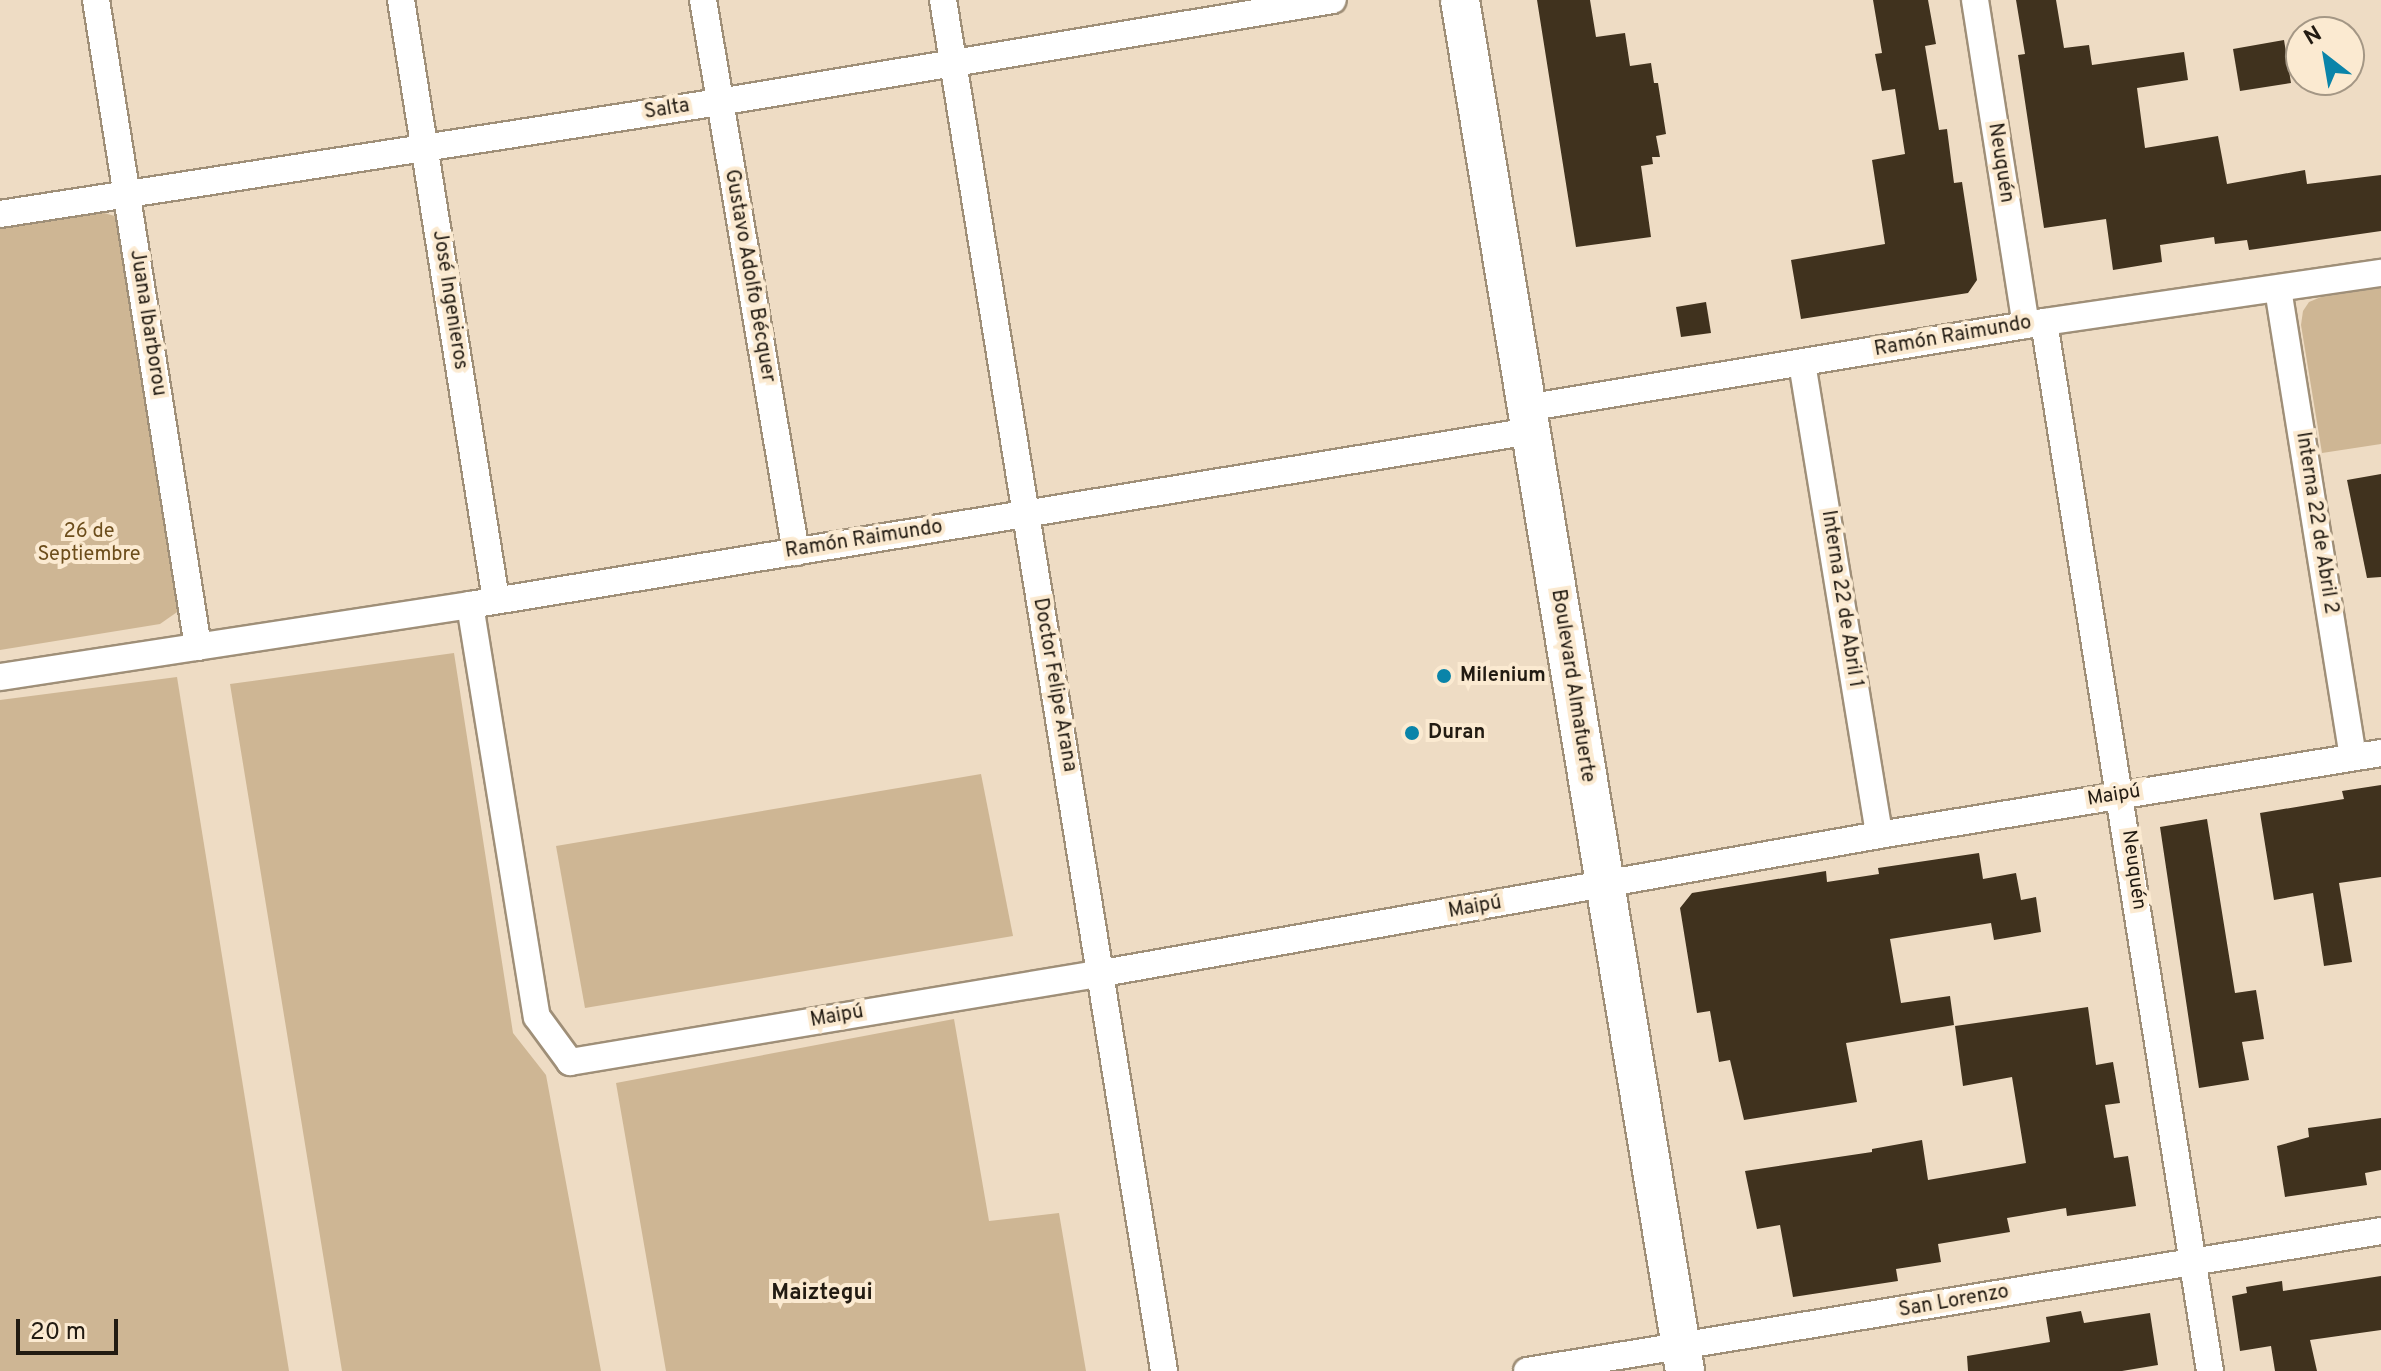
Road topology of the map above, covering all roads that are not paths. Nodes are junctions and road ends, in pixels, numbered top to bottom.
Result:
1 (96, 0) edge
2 (401, 0) edge
3 (703, 0) edge
4 (943, 0) edge
5 (1333, 0) edge
6 (1460, 0) edge
7 (1975, 0) edge
8 (952, 63) junction
9 (719, 102) junction
10 (425, 147) junction
11 (126, 194) junction
12 (0, 214) edge
13 (2381, 273) edge
14 (2278, 289) junction
15 (2035, 324) junction
16 (1802, 363) junction
17 (1528, 419) junction
18 (1026, 514) junction
19 (796, 552) junction
20 (496, 600) junction
21 (470, 605) junction
22 (198, 647) junction
23 (0, 677) edge
24 (2381, 753) edge
25 (2353, 757) junction
26 (2121, 795) junction
27 (1879, 835) junction
28 (1604, 885) junction
29 (1103, 973) junction
30 (2381, 1231) edge
31 (2191, 1262) junction
32 (1683, 1360) edge
33 (1164, 1371) edge
34 (1527, 1371) edge
35 (2210, 1371) edge

1 - 11 street, Juana Ibarborou
2 - 10 street, José Ingenieros
3 - 9 street, Gustavo Adolfo Bécquer
4 - 8 street, Doctor Felipe Arana
5 - 8 street, Salta
6 - 17 main road, Boulevard Almafuerte
7 - 15 street, Neuquén
8 - 9 street, Salta
8 - 18 street, Doctor Felipe Arana
9 - 10 street, Salta
9 - 19 street, Gustavo Adolfo Bécquer
10 - 11 street, Salta
10 - 20 street, José Ingenieros
11 - 12 street, Salta
11 - 22 street, Juana Ibarborou
13 - 14 street, Ramón Raimundo
14 - 15 street, Ramón Raimundo
14 - 25 street, Interna 22 de Abril 2
15 - 16 street, Ramón Raimundo
15 - 26 street, Neuquén
16 - 17 street, Ramón Raimundo
16 - 27 street, Interna 22 de Abril 1
17 - 18 street, Ramón Raimundo
17 - 28 main road, Boulevard Almafuerte
18 - 19 street, Ramón Raimundo
18 - 29 street, Doctor Felipe Arana
19 - 20 street, Ramón Raimundo
20 - 21 street, Ramón Raimundo
21 - 22 street, Ramón Raimundo
21 - 29 street, Maipú
22 - 23 street, Ramón Raimundo
24 - 25 street, Maipú
25 - 26 street, Maipú
26 - 27 street, Maipú
26 - 31 street, Neuquén
27 - 28 street, Maipú
28 - 29 street, Maipú
28 - 32 main road, Boulevard Almafuerte
29 - 33 street, Doctor Felipe Arana
30 - 31 street, San Lorenzo
31 - 32 street, San Lorenzo
31 - 35 street, Neuquén
32 - 34 street, San Lorenzo

